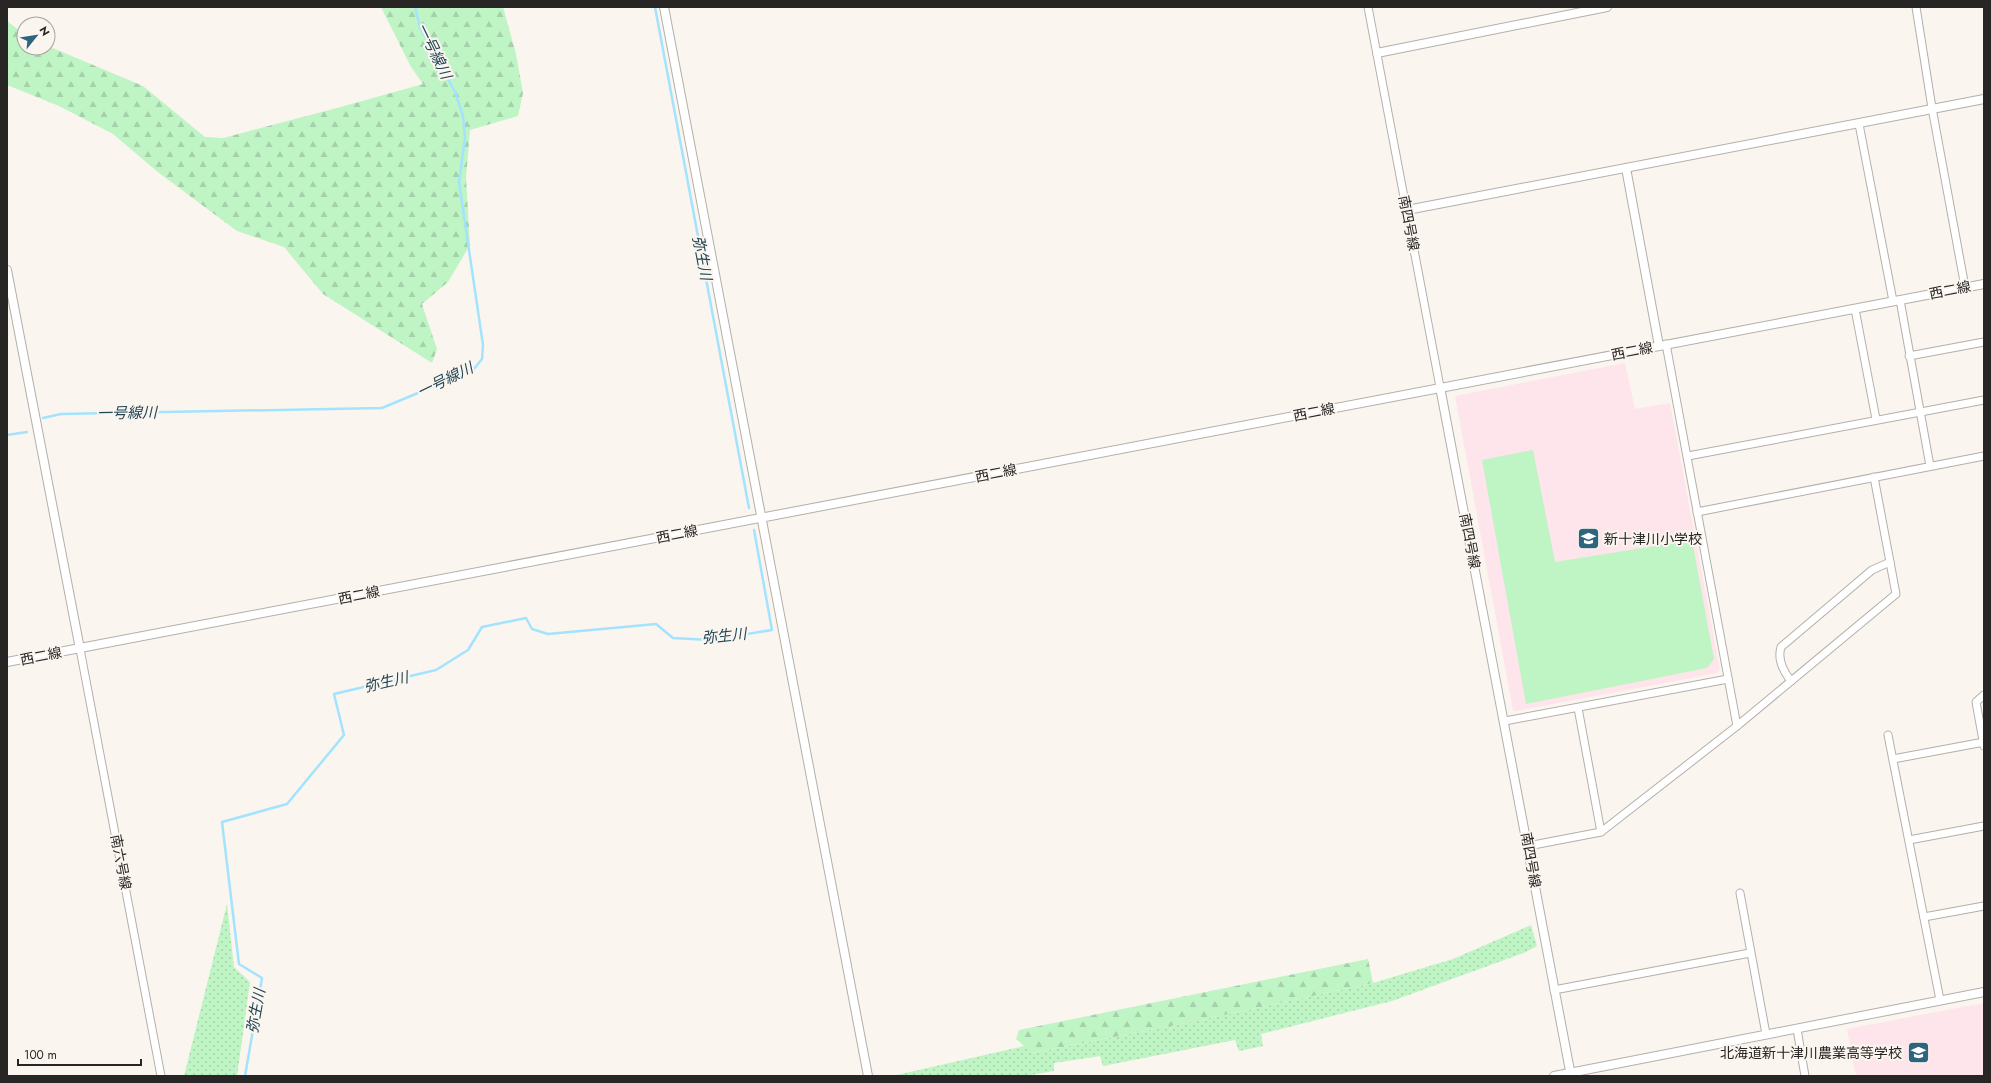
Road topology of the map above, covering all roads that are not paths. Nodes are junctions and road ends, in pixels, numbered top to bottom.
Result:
1 (664, 7) edge
2 (1368, 7) edge
3 (1607, 7) edge
4 (1916, 7) edge
5 (1377, 53) junction
6 (1984, 99) edge
7 (1932, 108) junction
8 (1858, 124) junction
9 (1626, 168) junction
10 (1407, 210) junction
11 (7, 270) edge
12 (1984, 284) edge
13 (1965, 287) junction
14 (1897, 301) junction
15 (1855, 309) junction
16 (1984, 342) edge
17 (1663, 345) junction
18 (1909, 356) junction
19 (1440, 387) junction
20 (1984, 400) edge
21 (1919, 411) junction
22 (1876, 419) junction
23 (1688, 456) junction
24 (1984, 456) edge
25 (1930, 466) junction
26 (1874, 477) junction
27 (1697, 512) junction
28 (760, 518) junction
29 (1890, 562) junction
30 (80, 649) junction
31 (7, 662) edge
32 (1728, 679) junction
33 (1791, 681) junction
34 (1984, 695) edge
35 (1578, 708) junction
36 (1505, 721) junction
37 (1737, 726) junction
38 (1888, 735) dead end
39 (1984, 743) edge
40 (1894, 759) junction
41 (1984, 826) edge
42 (1601, 832) junction
43 (1908, 840) junction
44 (1528, 846) junction
45 (1740, 893) dead end
46 (1984, 906) edge
47 (1924, 917) junction
48 (1750, 953) junction
49 (1554, 990) junction
50 (1984, 992) edge
51 (1940, 1000) junction
52 (1797, 1029) junction
53 (1766, 1034) junction
54 (1571, 1074) edge
55 (161, 1076) edge
56 (868, 1076) edge
57 (1554, 1076) edge
58 (1806, 1076) edge

1 - 28 street
2 - 5 street, 南四号線
3 - 5 street
4 - 7 street
5 - 10 street, 南四号線
6 - 7 street
7 - 8 street
7 - 13 street
8 - 9 street
8 - 14 street
9 - 10 street
9 - 17 street
10 - 19 street, 南四号線
11 - 30 street
12 - 13 street, 西二線
13 - 14 street, 西二線
14 - 15 street, 西二線
14 - 18 street
15 - 17 street, 西二線
15 - 22 street
16 - 18 street
17 - 19 street, 西二線
17 - 23 street
18 - 21 street
19 - 28 street, 西二線
19 - 36 street, 南四号線
20 - 21 street
21 - 22 street
21 - 25 street
22 - 23 street
23 - 27 street
24 - 25 street
25 - 26 street
26 - 27 street
26 - 29 street
27 - 32 street
28 - 30 street, 西二線
28 - 56 street
29 - 33 street
29 - 33 street
30 - 31 street, 西二線
30 - 55 street, 南六号線
32 - 35 street
32 - 37 street
33 - 37 street
34 - 39 street
35 - 36 street
35 - 42 street
36 - 44 street, 南四号線
37 - 42 street
38 - 40 street
39 - 40 street
40 - 43 street
41 - 43 street
42 - 44 street
43 - 47 street
44 - 49 street, 南四号線
45 - 48 street
46 - 47 street
47 - 51 street
48 - 49 street
48 - 53 street
49 - 54 street, 南四号線
50 - 51 street
51 - 52 street
52 - 53 street
52 - 58 street
53 - 54 street
54 - 57 street

